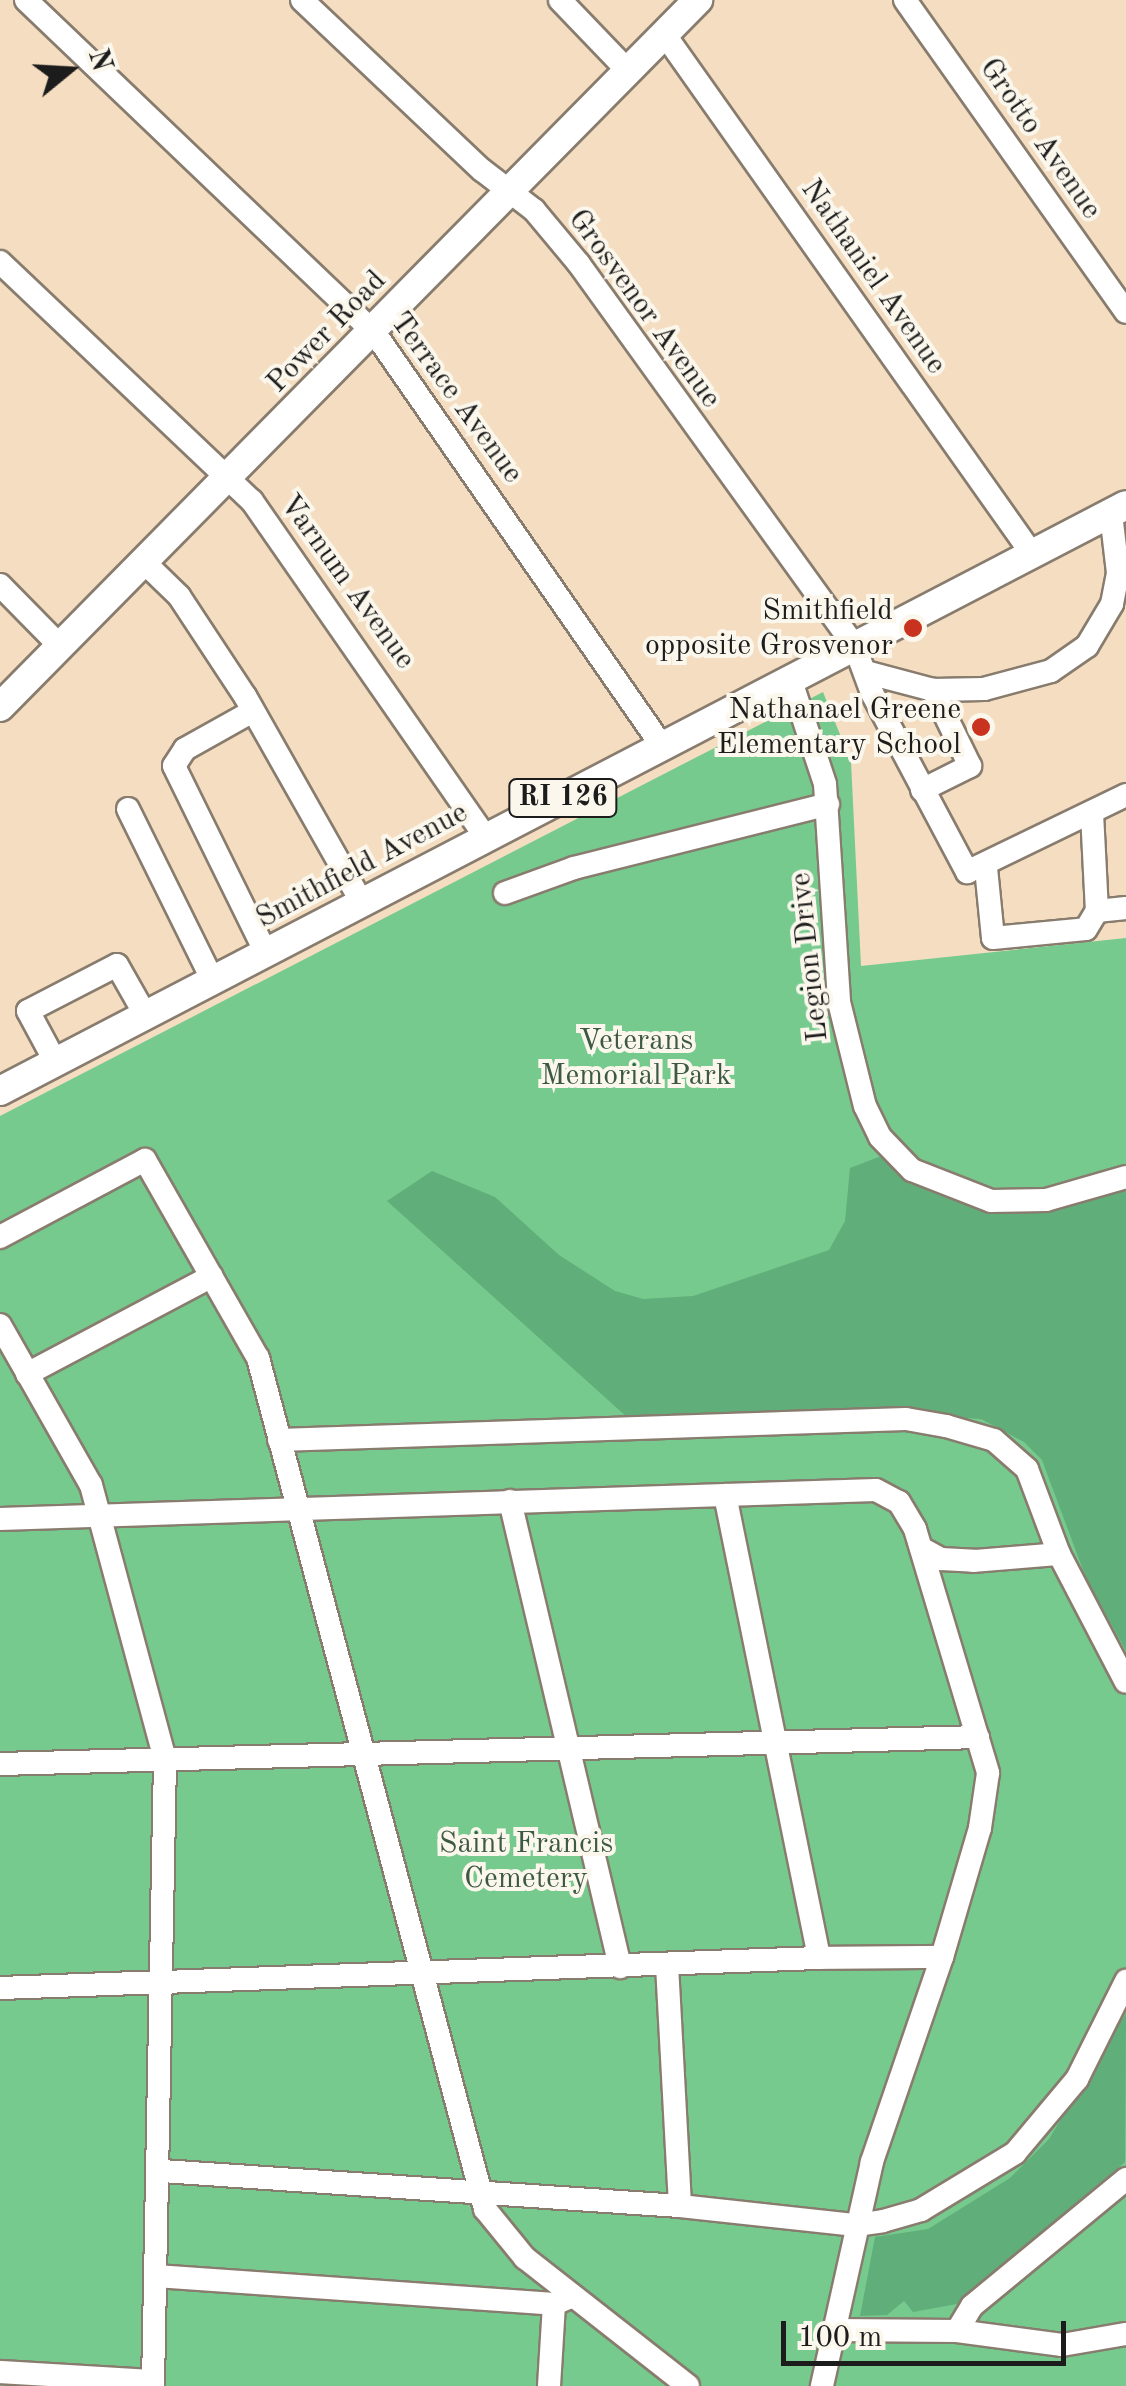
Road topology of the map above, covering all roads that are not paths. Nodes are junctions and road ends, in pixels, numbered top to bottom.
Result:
1 (26, 0) edge
2 (302, 0) edge
3 (560, 0) edge
4 (698, 0) edge
5 (905, 0) edge
6 (666, 35) junction
7 (629, 72) junction
8 (508, 190) junction
9 (0, 262) edge
10 (1126, 312) edge
11 (374, 332) junction
12 (227, 479) junction
13 (1118, 509) edge
14 (1032, 554) junction
15 (144, 562) junction
16 (0, 585) edge
17 (61, 647) junction
18 (855, 647) junction
19 (869, 672) junction
20 (790, 681) junction
21 (933, 690) junction
22 (0, 707) edge
23 (253, 711) junction
24 (662, 746) junction
25 (922, 790) junction
26 (1126, 795) edge
27 (828, 804) junction
28 (128, 809) dead end
29 (1092, 813) junction
30 (486, 838) junction
31 (986, 868) junction
32 (505, 892) dead end
33 (362, 902) junction
34 (1126, 908) edge
35 (1097, 911) junction
36 (266, 953) junction
37 (213, 980) junction
38 (146, 1016) junction
39 (56, 1063) junction
40 (0, 1092) edge
41 (1126, 1177) edge
42 (0, 1237) edge
43 (212, 1276) junction
44 (0, 1325) edge
45 (27, 1374) junction
46 (279, 1440) junction
47 (725, 1495) junction
48 (510, 1501) junction
49 (296, 1508) junction
50 (100, 1516) junction
51 (0, 1519) edge
52 (920, 1548) junction
53 (1059, 1554) junction
54 (1126, 1682) edge
55 (978, 1737) junction
56 (778, 1744) junction
57 (569, 1750) junction
58 (364, 1758) junction
59 (165, 1760) junction
60 (0, 1764) edge
61 (942, 1957) junction
62 (819, 1958) junction
63 (667, 1965) junction
64 (620, 1967) junction
65 (422, 1975) junction
66 (1126, 1982) edge
67 (162, 1985) junction
68 (0, 1988) edge
69 (162, 2171) junction
70 (1126, 2179) edge
71 (478, 2190) junction
72 (680, 2206) junction
73 (856, 2225) junction
74 (156, 2276) junction
75 (563, 2300) junction
76 (834, 2330) junction
77 (957, 2331) junction
78 (1126, 2334) edge
79 (0, 2372) edge
80 (154, 2383) edge
81 (549, 2386) edge
82 (688, 2386) edge
83 (822, 2386) edge

1 - 11 street, Terrace Avenue
2 - 8 street, Grosvenor Avenue
3 - 7 street
4 - 6 main road, Power Road
5 - 10 street, Grotto Avenue
6 - 7 main road, Power Road
6 - 14 street, Nathaniel Avenue
7 - 8 main road, Power Road
8 - 11 main road, Power Road
8 - 18 street, Grosvenor Avenue
9 - 12 street, Varnum Avenue
11 - 12 main road, Power Road
11 - 24 street, Terrace Avenue
12 - 15 main road, Power Road
12 - 30 street, Varnum Avenue
13 - 14 main road, Smithfield Avenue / RI 126
13 - 21 street
14 - 18 main road, Smithfield Avenue / RI 126
15 - 17 main road, Power Road
15 - 23 street
16 - 17 street
17 - 22 main road, Power Road
18 - 19 street, Grosvenor Avenue
18 - 20 main road, Smithfield Avenue / RI 126
19 - 21 street
19 - 25 street, Grosvenor Avenue
20 - 24 main road, Smithfield Avenue / RI 126
20 - 27 street, Legion Drive
21 - 25 street
23 - 33 street
23 - 36 street
24 - 30 main road, Smithfield Avenue / RI 126
25 - 31 street, Grosvenor Avenue
26 - 29 street
27 - 32 street
27 - 41 street, Legion Drive
28 - 37 street
29 - 31 street
29 - 35 street
30 - 33 main road, Smithfield Avenue / RI 126
31 - 35 street
33 - 36 main road, Smithfield Avenue / RI 126
34 - 35 street
36 - 37 main road, Smithfield Avenue / RI 126
37 - 38 main road, Smithfield Avenue / RI 126
38 - 39 main road, Smithfield Avenue / RI 126
38 - 39 street
39 - 40 main road, Smithfield Avenue / RI 126
42 - 43 street
43 - 45 street
43 - 46 street
44 - 45 street
45 - 50 street
46 - 49 street
46 - 53 street
47 - 48 street
47 - 52 street
47 - 56 street
48 - 49 street
48 - 57 street
49 - 50 street
49 - 58 street
50 - 51 street
50 - 59 street
52 - 53 street
52 - 55 street
53 - 54 street
55 - 56 street
55 - 61 street
56 - 57 street
56 - 62 street
57 - 58 street
57 - 64 street
58 - 59 street
58 - 65 street
59 - 60 street
59 - 67 street
61 - 62 street
61 - 73 street
62 - 63 street
63 - 64 street
63 - 72 street
64 - 65 street
65 - 67 street
65 - 71 street
66 - 73 street
67 - 68 street
67 - 69 street
69 - 71 street
69 - 74 street
70 - 77 street
71 - 72 street
71 - 75 street
72 - 73 street
73 - 76 street
74 - 75 street
74 - 80 street
75 - 81 street
75 - 82 street
76 - 77 street
76 - 83 street
77 - 78 street
79 - 80 street

